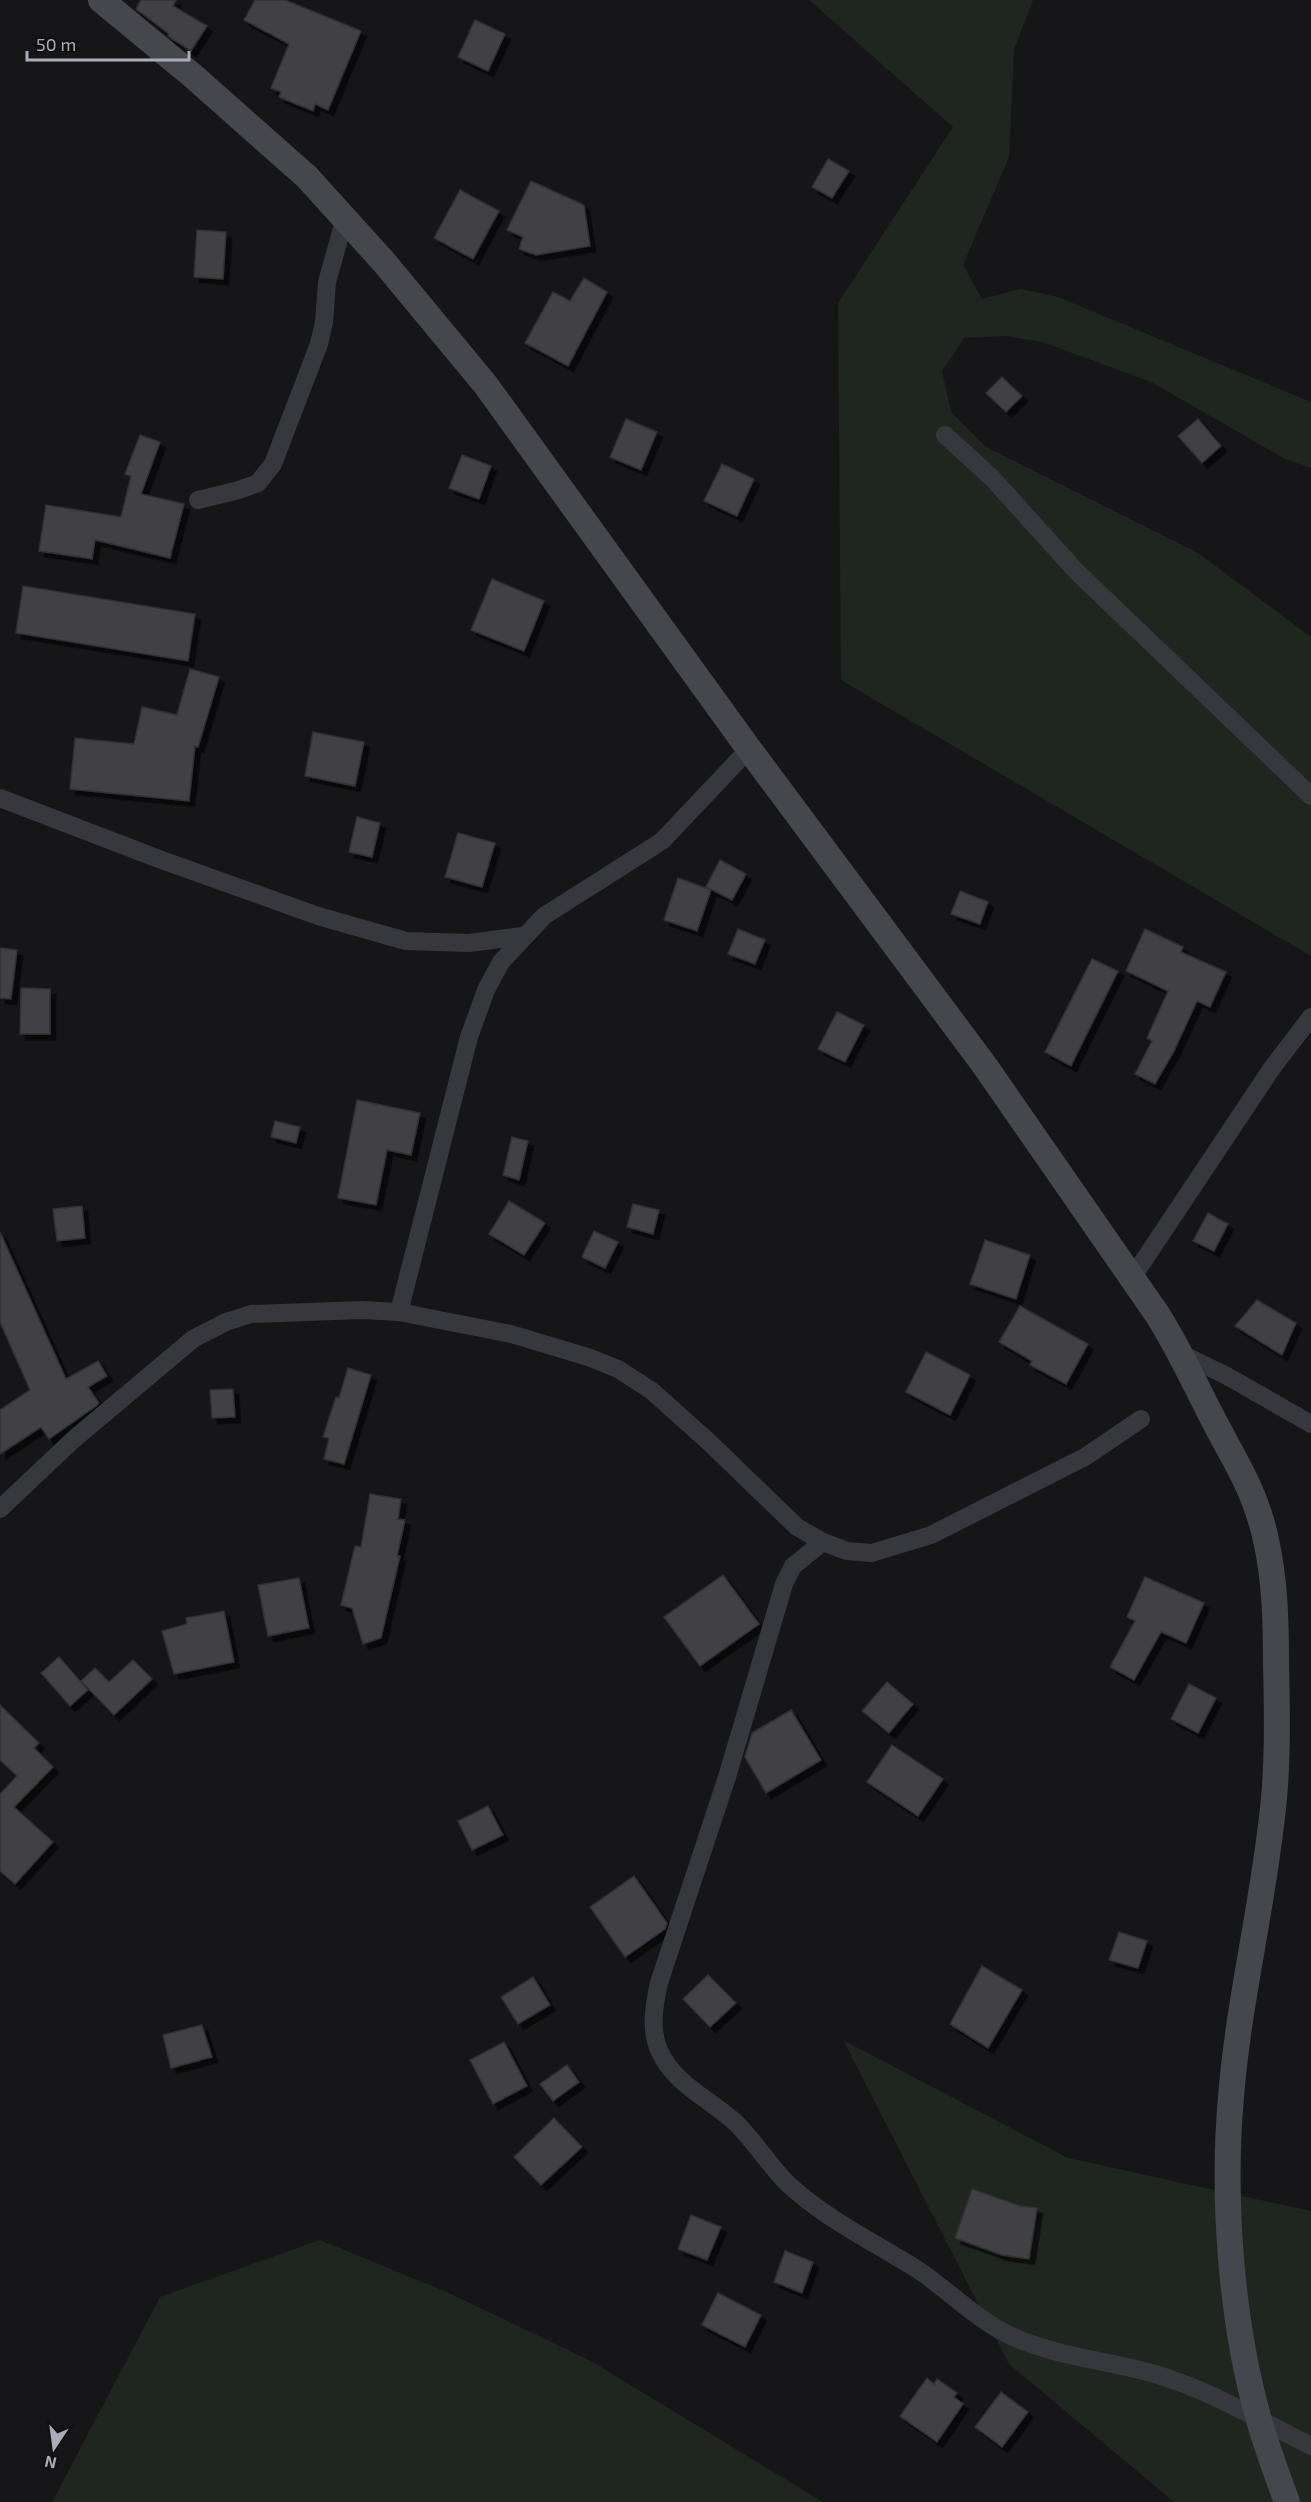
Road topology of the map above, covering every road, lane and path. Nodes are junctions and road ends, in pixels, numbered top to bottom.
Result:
1 (101, 0) edge
2 (345, 218) junction
3 (945, 435) dead end
4 (198, 500) dead end
5 (749, 749) junction
6 (1311, 796) edge
7 (0, 798) edge
8 (522, 936) junction
9 (1311, 1017) edge
10 (1132, 1278) junction
11 (399, 1312) junction
12 (1182, 1354) junction
13 (1141, 1419) dead end
14 (1311, 1424) edge
15 (0, 1509) edge
16 (823, 1542) junction
17 (1259, 2421) junction
18 (1311, 2446) edge
19 (1287, 2502) edge

1 - 2 street
2 - 4 street
2 - 5 street
3 - 6 street
5 - 8 street
5 - 10 street
7 - 8 street
8 - 11 street
9 - 10 street
10 - 12 street
11 - 15 street
11 - 16 street
12 - 14 street
12 - 17 street
13 - 16 street
16 - 17 street
17 - 18 street
17 - 19 street

